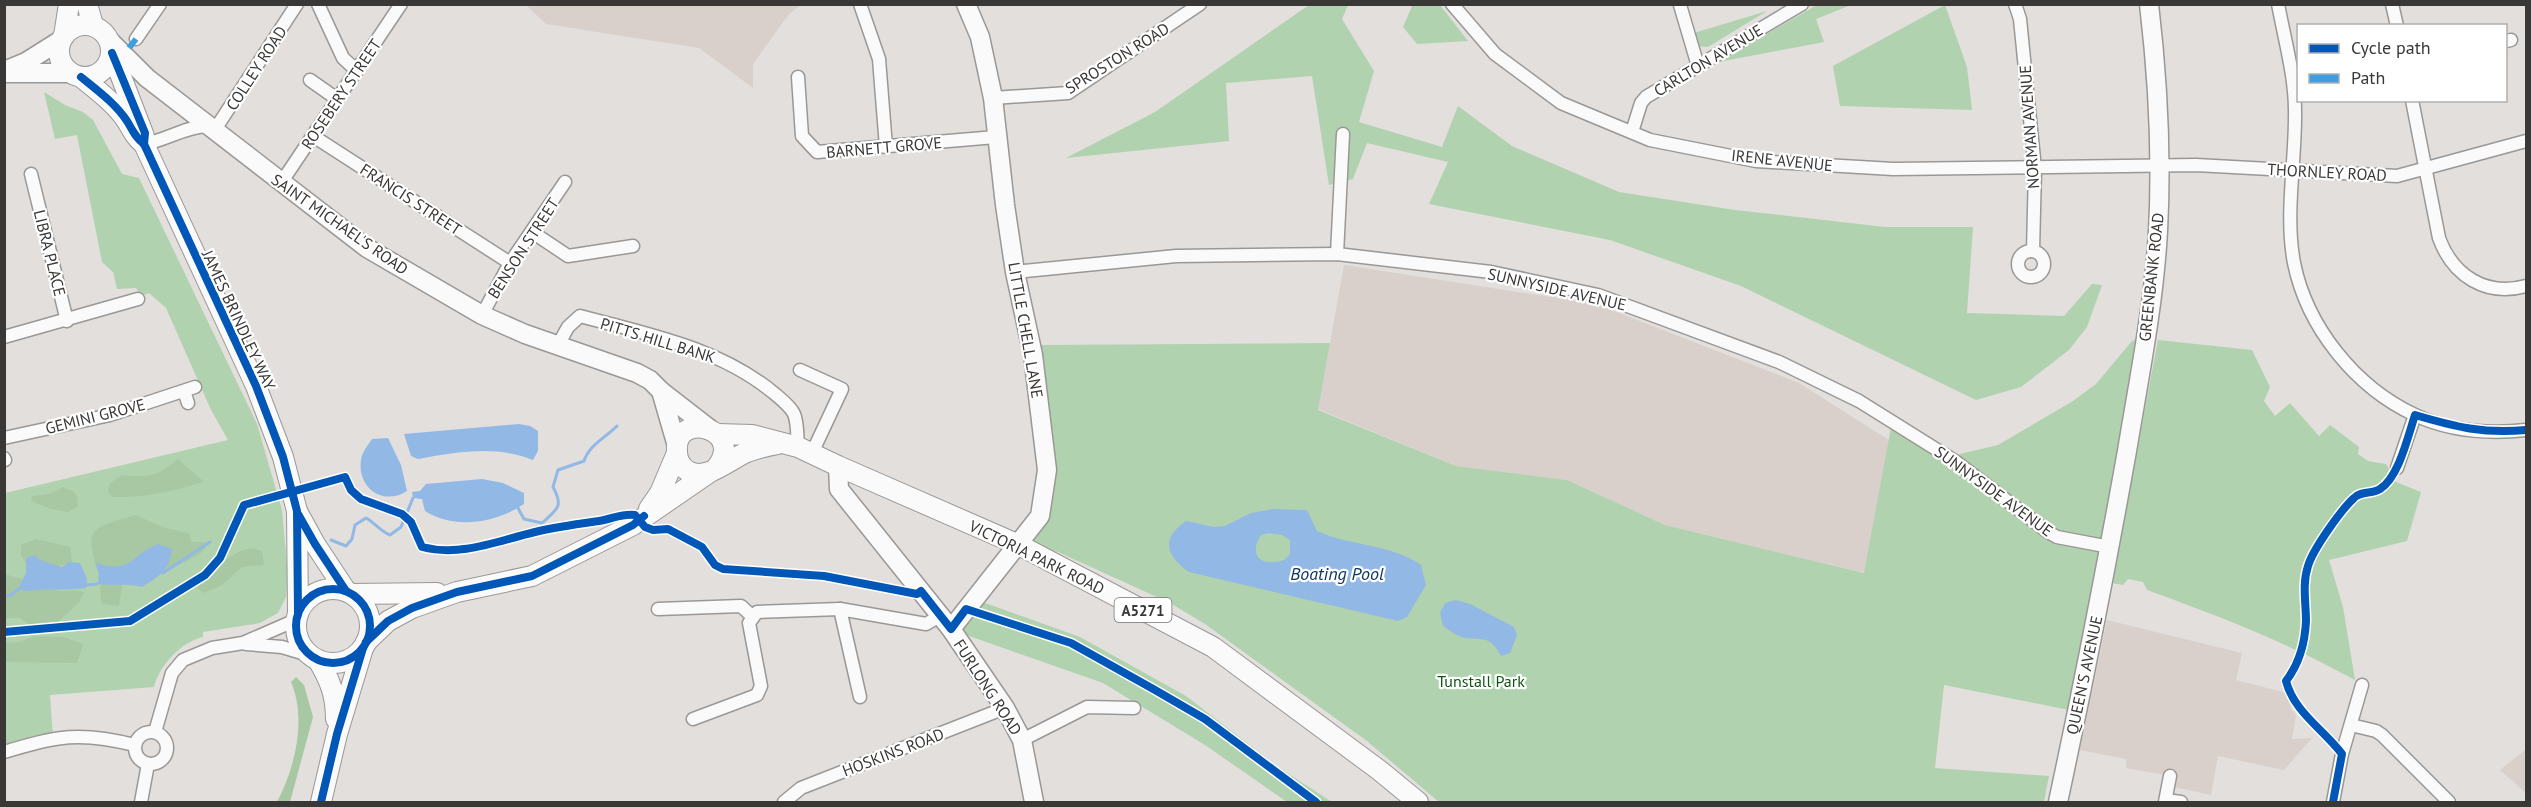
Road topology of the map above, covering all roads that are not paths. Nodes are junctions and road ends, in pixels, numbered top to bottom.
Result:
1 (69, 4) edge
2 (87, 4) edge
3 (160, 4) edge
4 (297, 4) edge
5 (318, 4) edge
6 (402, 4) edge
7 (860, 4) edge
8 (966, 4) edge
9 (1200, 4) edge
10 (1452, 4) edge
11 (1802, 4) edge
12 (2014, 4) edge
13 (2149, 4) edge
14 (2278, 4) edge
15 (2392, 4) edge
16 (1679, 5) edge
17 (2397, 24) edge
18 (93, 25) junction
19 (62, 38) junction
20 (136, 39) dead end
21 (111, 47) junction
22 (1698, 66) junction
23 (357, 70) junction
24 (4, 72) edge
25 (76, 75) junction
26 (798, 77) dead end
27 (310, 80) dead end
28 (993, 98) junction
29 (337, 99) junction
30 (2412, 102) edge
31 (210, 129) junction
32 (1632, 132) junction
33 (1343, 134) dead end
34 (313, 136) junction
35 (996, 138) junction
36 (2526, 141) edge
37 (144, 144) junction
38 (886, 147) junction
39 (2160, 165) junction
40 (2035, 169) junction
41 (2426, 169) junction
42 (2293, 171) junction
43 (29, 182) dead end
44 (565, 182) dead end
45 (281, 183) junction
46 (532, 232) junction
47 (633, 246) dead end
48 (2034, 251) dead end
49 (1337, 254) junction
50 (510, 263) junction
51 (1015, 272) junction
52 (2526, 286) edge
53 (138, 299) dead end
54 (482, 315) junction
55 (67, 321) junction
56 (4, 337) edge
57 (558, 345) junction
58 (800, 370) dead end
59 (661, 392) junction
60 (189, 394) dead end
61 (2415, 415) junction
62 (2526, 430) edge
63 (714, 432) junction
64 (4, 438) edge
65 (799, 447) junction
66 (677, 449) junction
67 (838, 466) junction
68 (2397, 468) dead end
69 (713, 470) junction
70 (297, 511) junction
71 (644, 516) junction
72 (1019, 545) junction
73 (2110, 547) junction
74 (349, 592) junction
75 (458, 592) junction
76 (658, 609) dead end
77 (840, 609) junction
78 (297, 617) junction
79 (753, 617) junction
80 (945, 622) junction
81 (243, 643) junction
82 (365, 645) junction
83 (315, 658) junction
84 (2362, 685) dead end
85 (860, 697) dead end
86 (1005, 708) junction
87 (1134, 708) dead end
88 (693, 719) dead end
89 (2351, 725) junction
90 (155, 732) junction
91 (337, 734) junction
92 (1022, 740) junction
93 (135, 745) junction
94 (4, 752) edge
95 (148, 764) junction
96 (2170, 776) dead end
97 (2165, 801) edge
98 (141, 802) edge
99 (321, 802) edge
100 (784, 802) edge
101 (1034, 802) edge
102 (1418, 802) edge
103 (2058, 802) edge
104 (2181, 802) edge
105 (2333, 802) edge
106 (2449, 802) edge

1 - 19 main road
2 - 18 main road
3 - 20 street
4 - 31 street, COLLEY ROAD
5 - 23 street
6 - 23 street, ROSEBERY STREET
7 - 38 street
8 - 28 street, LITTLE CHELL LANE
9 - 28 street, SPROSTON ROAD
10 - 32 street, IRENE AVENUE
11 - 22 street, CARLTON AVENUE
12 - 40 street, NORMAN AVENUE
13 - 39 street, GREENBANK ROAD
14 - 42 street
15 - 17 street
16 - 22 street
18 - 19 main road
18 - 21 main road
19 - 24 street
19 - 25 main road
21 - 25 main road
21 - 31 street, SAINT MICHAEL'S ROAD
21 - 37 main road, JAMES BRINDLEY WAY
22 - 32 street, CARLTON AVENUE
23 - 29 street, ROSEBERY STREET
24 - 25 street
25 - 37 main road, JAMES BRINDLEY WAY
26 - 38 street, BARNETT GROVE
27 - 29 street
28 - 35 street, LITTLE CHELL LANE
29 - 34 street, ROSEBERY STREET
30 - 41 street
31 - 37 street
31 - 45 street, SAINT MICHAEL'S ROAD
32 - 40 street, IRENE AVENUE
33 - 49 street
34 - 45 street, ROSEBERY STREET
34 - 50 street, FRANCIS STREET
35 - 38 street, BARNETT GROVE
35 - 51 street, LITTLE CHELL LANE
36 - 41 street, THORNLEY ROAD
37 - 70 main road, JAMES BRINDLEY WAY
39 - 40 street, IRENE AVENUE
39 - 42 street, THORNLEY ROAD
39 - 73 street, GREENBANK ROAD
40 - 48 street, NORMAN AVENUE
41 - 42 street, THORNLEY ROAD
41 - 52 street
42 - 61 street
43 - 55 street, LIBRA PLACE
44 - 46 street, BENSON STREET
45 - 54 street, SAINT MICHAEL'S ROAD
46 - 47 street
46 - 50 street, BENSON STREET
49 - 51 street, SUNNYSIDE AVENUE
49 - 73 street, SUNNYSIDE AVENUE
50 - 54 street, BENSON STREET
51 - 72 street, LITTLE CHELL LANE
53 - 55 street
54 - 57 street, SAINT MICHAEL'S ROAD
55 - 56 street
57 - 59 street, SAINT MICHAEL'S ROAD
57 - 65 street, PITTS HILL BANK
58 - 65 street
59 - 63 street, SAINT MICHAEL'S ROAD
59 - 66 street
60 - 64 street, GEMINI GROVE
61 - 62 street
61 - 68 street
63 - 65 main road, VICTORIA PARK ROAD / A5271
63 - 66 main road
63 - 69 main road
65 - 67 main road, VICTORIA PARK ROAD / A5271
65 - 69 main road
66 - 69 main road
66 - 71 main road
67 - 72 main road, VICTORIA PARK ROAD / A5271
67 - 80 street, FURLONG ROAD
69 - 71 main road
70 - 74 main road, JAMES BRINDLEY WAY
70 - 78 main road, JAMES BRINDLEY WAY
71 - 75 main road
72 - 80 street, LITTLE CHELL LANE
72 - 102 main road, VICTORIA PARK ROAD / A5271
73 - 103 street, QUEEN'S AVENUE
74 - 75 main road
74 - 78 main road
74 - 82 main road
75 - 82 main road
76 - 79 street
77 - 79 street
77 - 80 street
77 - 85 street
78 - 81 street
78 - 83 main road
79 - 88 street
80 - 86 street, FURLONG ROAD
81 - 83 street
81 - 90 street
82 - 83 main road
82 - 91 main road
83 - 91 main road
84 - 89 street
86 - 92 street, FURLONG ROAD
86 - 100 street, HOSKINS ROAD
87 - 92 street
89 - 105 street
89 - 106 street
90 - 93 street
90 - 95 street
91 - 99 main road
92 - 101 street, FURLONG ROAD
93 - 94 street
93 - 95 street
95 - 98 street
96 - 97 street
97 - 104 street

